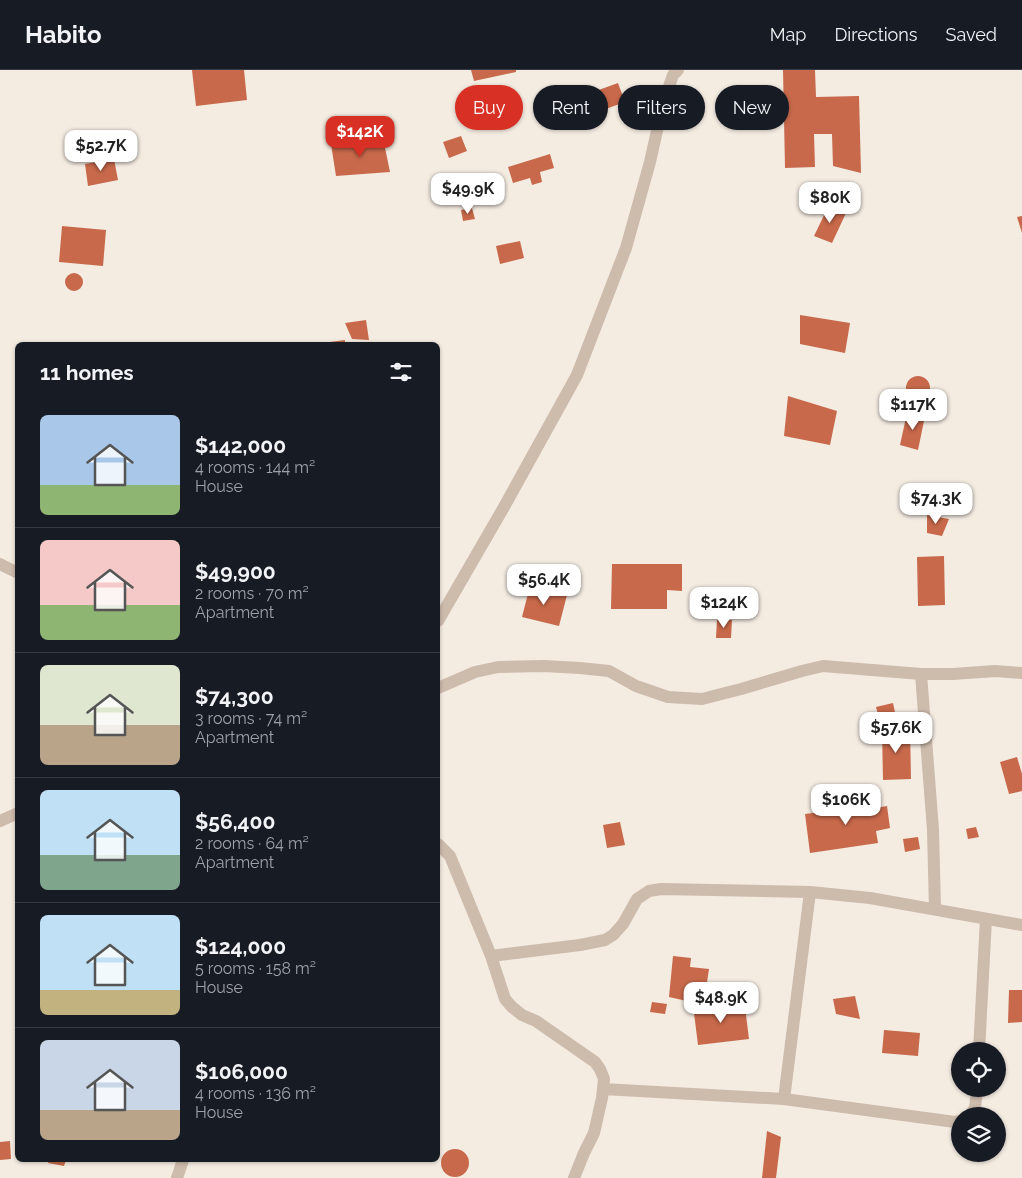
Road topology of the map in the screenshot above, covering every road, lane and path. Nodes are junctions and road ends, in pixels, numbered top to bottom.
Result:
1 (678, 70) edge
2 (0, 564) edge
3 (15, 572) edge
4 (440, 618) edge
5 (1022, 673) edge
6 (921, 674) junction
7 (440, 687) edge
8 (15, 814) edge
9 (0, 821) edge
10 (440, 846) edge
11 (810, 892) junction
12 (935, 909) junction
13 (986, 919) junction
14 (1022, 925) edge
15 (491, 956) junction
16 (979, 1042) edge
17 (604, 1088) junction
18 (784, 1099) junction
19 (951, 1121) edge
20 (182, 1162) edge
21 (177, 1178) edge
22 (574, 1178) edge

1 - 4 street
2 - 3 street
5 - 6 street
6 - 7 street
6 - 12 street
8 - 9 street
10 - 15 street
11 - 12 street
11 - 15 street
11 - 18 street
12 - 13 street
13 - 14 street
13 - 16 street
15 - 17 street
17 - 18 street
17 - 22 street
18 - 19 street
20 - 21 street

